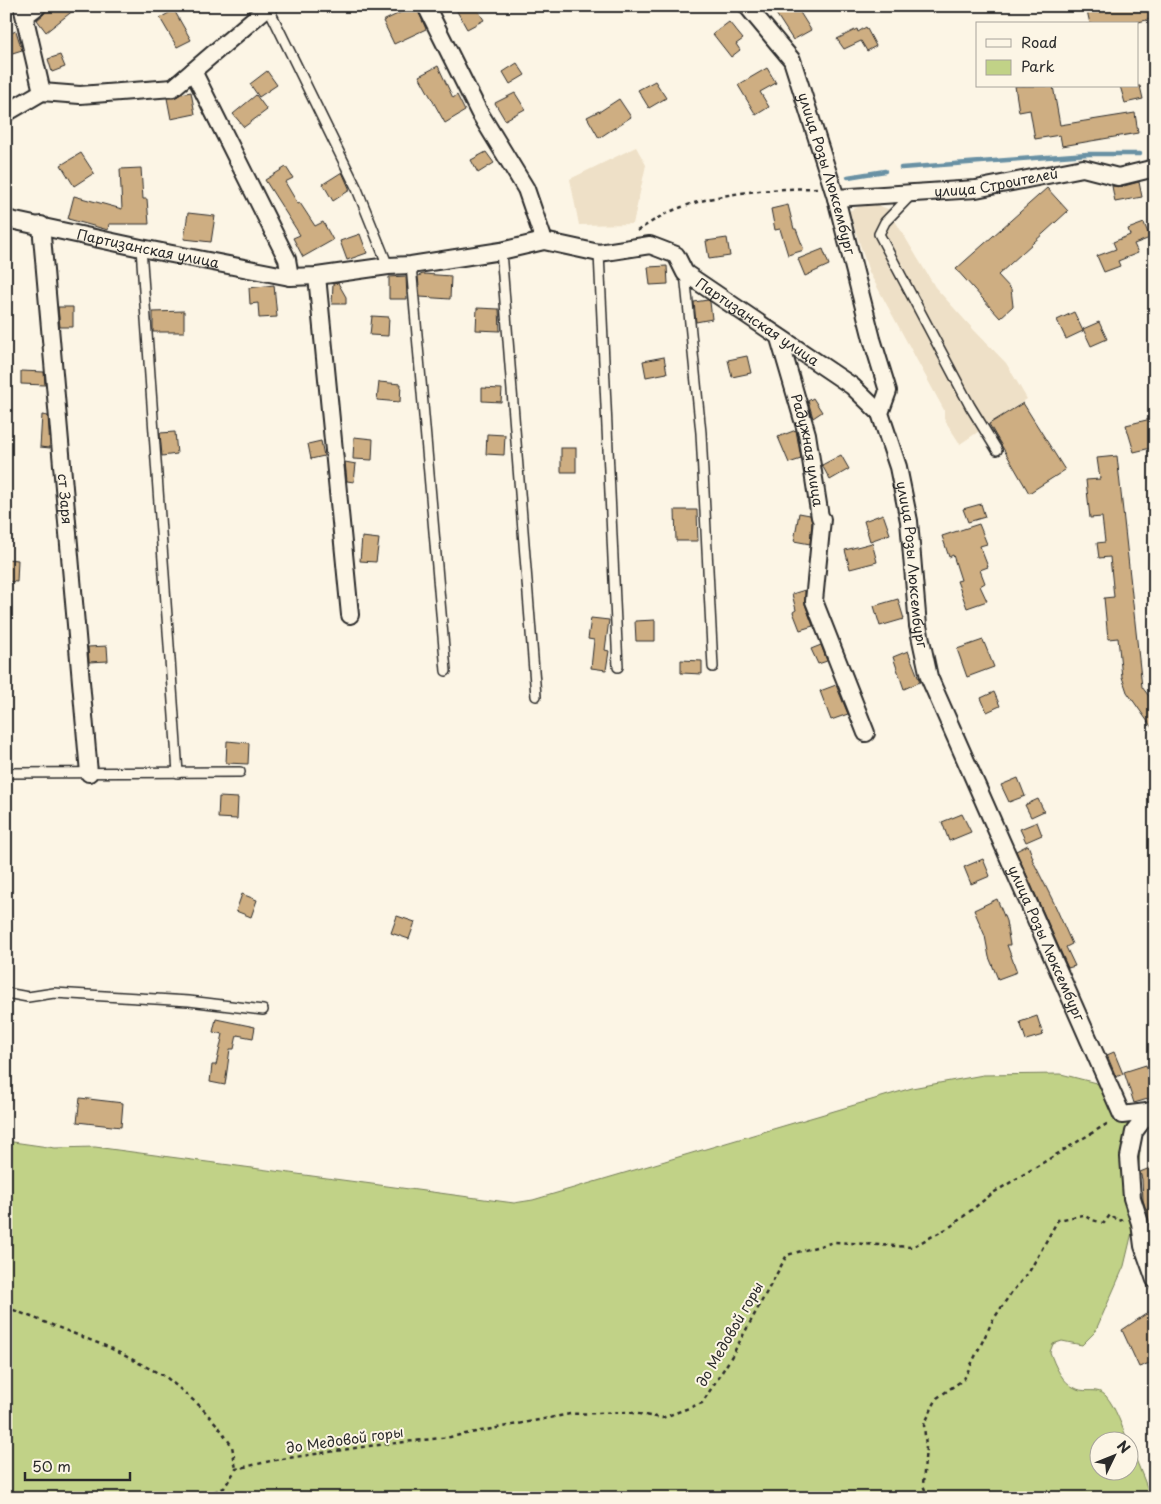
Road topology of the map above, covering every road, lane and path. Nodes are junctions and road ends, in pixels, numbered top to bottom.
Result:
1 (426, 6) edge
2 (747, 6) edge
3 (269, 7) edge
4 (28, 9) edge
5 (193, 71) junction
6 (42, 92) junction
7 (6, 114) edge
8 (1155, 168) edge
9 (834, 193) junction
10 (912, 193) junction
11 (6, 219) edge
12 (41, 225) junction
13 (631, 235) dead end
14 (544, 241) junction
15 (141, 248) junction
16 (501, 250) junction
17 (599, 253) junction
18 (388, 266) junction
19 (411, 266) junction
20 (685, 273) junction
21 (317, 276) junction
22 (290, 277) junction
23 (779, 338) junction
24 (880, 413) junction
25 (996, 450) dead end
26 (350, 615) dead end
27 (618, 667) dead end
28 (713, 667) dead end
29 (446, 671) dead end
30 (536, 696) dead end
31 (866, 733) dead end
32 (240, 772) dead end
33 (6, 773) edge
34 (89, 773) junction
35 (178, 773) junction
36 (6, 994) edge
37 (263, 1010) dead end
38 (1152, 1111) edge
39 (1122, 1114) junction
40 (1132, 1198) junction
41 (1155, 1280) edge
42 (6, 1307) edge
43 (236, 1469) junction
44 (191, 1498) edge
45 (928, 1498) edge

1 - 14 street
2 - 9 street, улица Розы Люксембург
3 - 5 street
3 - 18 lane
4 - 6 street
5 - 6 street
5 - 22 street
6 - 7 street
8 - 10 street, улица Строителей
9 - 10 street, улица Строителей
9 - 13 path
9 - 24 street, улица Розы Люксембург
10 - 25 lane
11 - 12 street, Партизанская улица
12 - 15 street, Партизанская улица
12 - 34 street, ст Заря
14 - 16 street, Партизанская улица
14 - 17 street, Партизанская улица
15 - 22 street, Партизанская улица
15 - 35 lane
16 - 19 street, Партизанская улица
16 - 30 lane
17 - 20 street, Партизанская улица
17 - 27 lane
18 - 19 street, Партизанская улица
18 - 21 street, Партизанская улица
19 - 29 lane
20 - 23 street, Партизанская улица
20 - 28 lane
21 - 22 street, Партизанская улица
21 - 26 street
23 - 24 street, Партизанская улица
23 - 31 street, Радужная улица
24 - 39 street, улица Розы Люксембург
32 - 35 lane
33 - 34 lane
34 - 35 lane
36 - 37 lane
38 - 39 street
38 - 40 street
39 - 43 path, до Медовой горы
40 - 41 street
40 - 45 path
42 - 43 path
43 - 44 path

